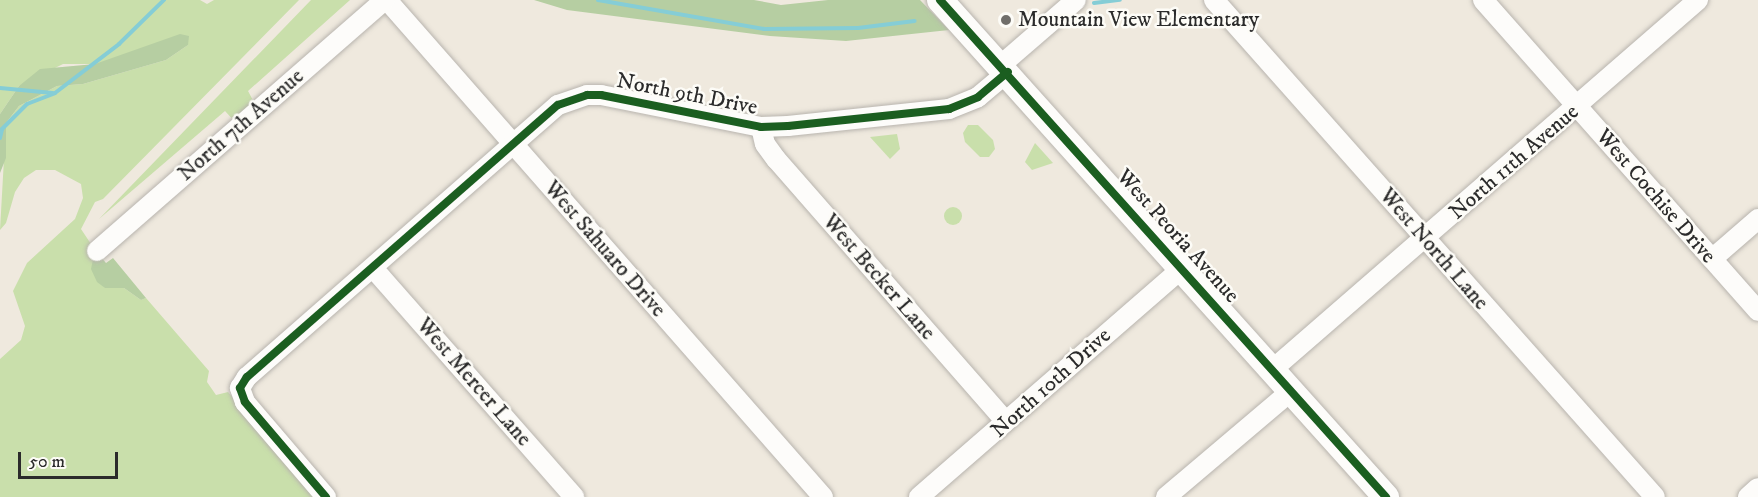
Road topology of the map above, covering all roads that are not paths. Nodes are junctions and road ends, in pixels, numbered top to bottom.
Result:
1 (386, 0) edge
2 (940, 0) edge
3 (1076, 0) edge
4 (1214, 0) edge
5 (1483, 0) edge
6 (1698, 0) edge
7 (1004, 69) junction
8 (1578, 107) junction
9 (761, 127) junction
10 (514, 145) junction
11 (1758, 219) edge
12 (1425, 238) junction
13 (97, 251) dead end
14 (1712, 259) junction
15 (373, 268) junction
16 (1182, 268) junction
17 (1758, 311) edge
18 (1273, 369) junction
19 (1292, 390) junction
20 (1005, 421) junction
21 (1758, 488) edge
22 (326, 497) edge
23 (574, 497) edge
24 (822, 497) edge
25 (920, 497) edge
26 (1166, 497) edge
27 (1386, 497) edge
28 (1655, 497) edge
29 (1748, 497) edge

1 - 10 street, West Sahuaro Drive
1 - 13 street, North 7th Avenue
2 - 7 main road, West Peoria Avenue
3 - 7 street, North 9th Drive
4 - 12 street, West North Lane
5 - 8 street, West Cochise Drive
6 - 8 street, North 11th Avenue
7 - 9 street, North 9th Drive
7 - 16 main road, West Peoria Avenue
8 - 12 street, North 11th Avenue
8 - 14 street, West Cochise Drive
9 - 10 street, North 9th Drive
9 - 20 street, West Becker Lane
10 - 15 street, North 9th Drive
10 - 24 street, West Sahuaro Drive
11 - 14 street
12 - 18 street, North 11th Avenue
12 - 28 street, West North Lane
14 - 17 street, West Cochise Drive
15 - 22 street, North 9th Drive
15 - 23 street, West Mercer Lane
16 - 18 main road, West Peoria Avenue
16 - 20 street, North 10th Drive
18 - 19 main road, West Peoria Avenue
19 - 26 street
19 - 27 main road, West Peoria Avenue
20 - 25 street, North 10th Drive
21 - 29 street

